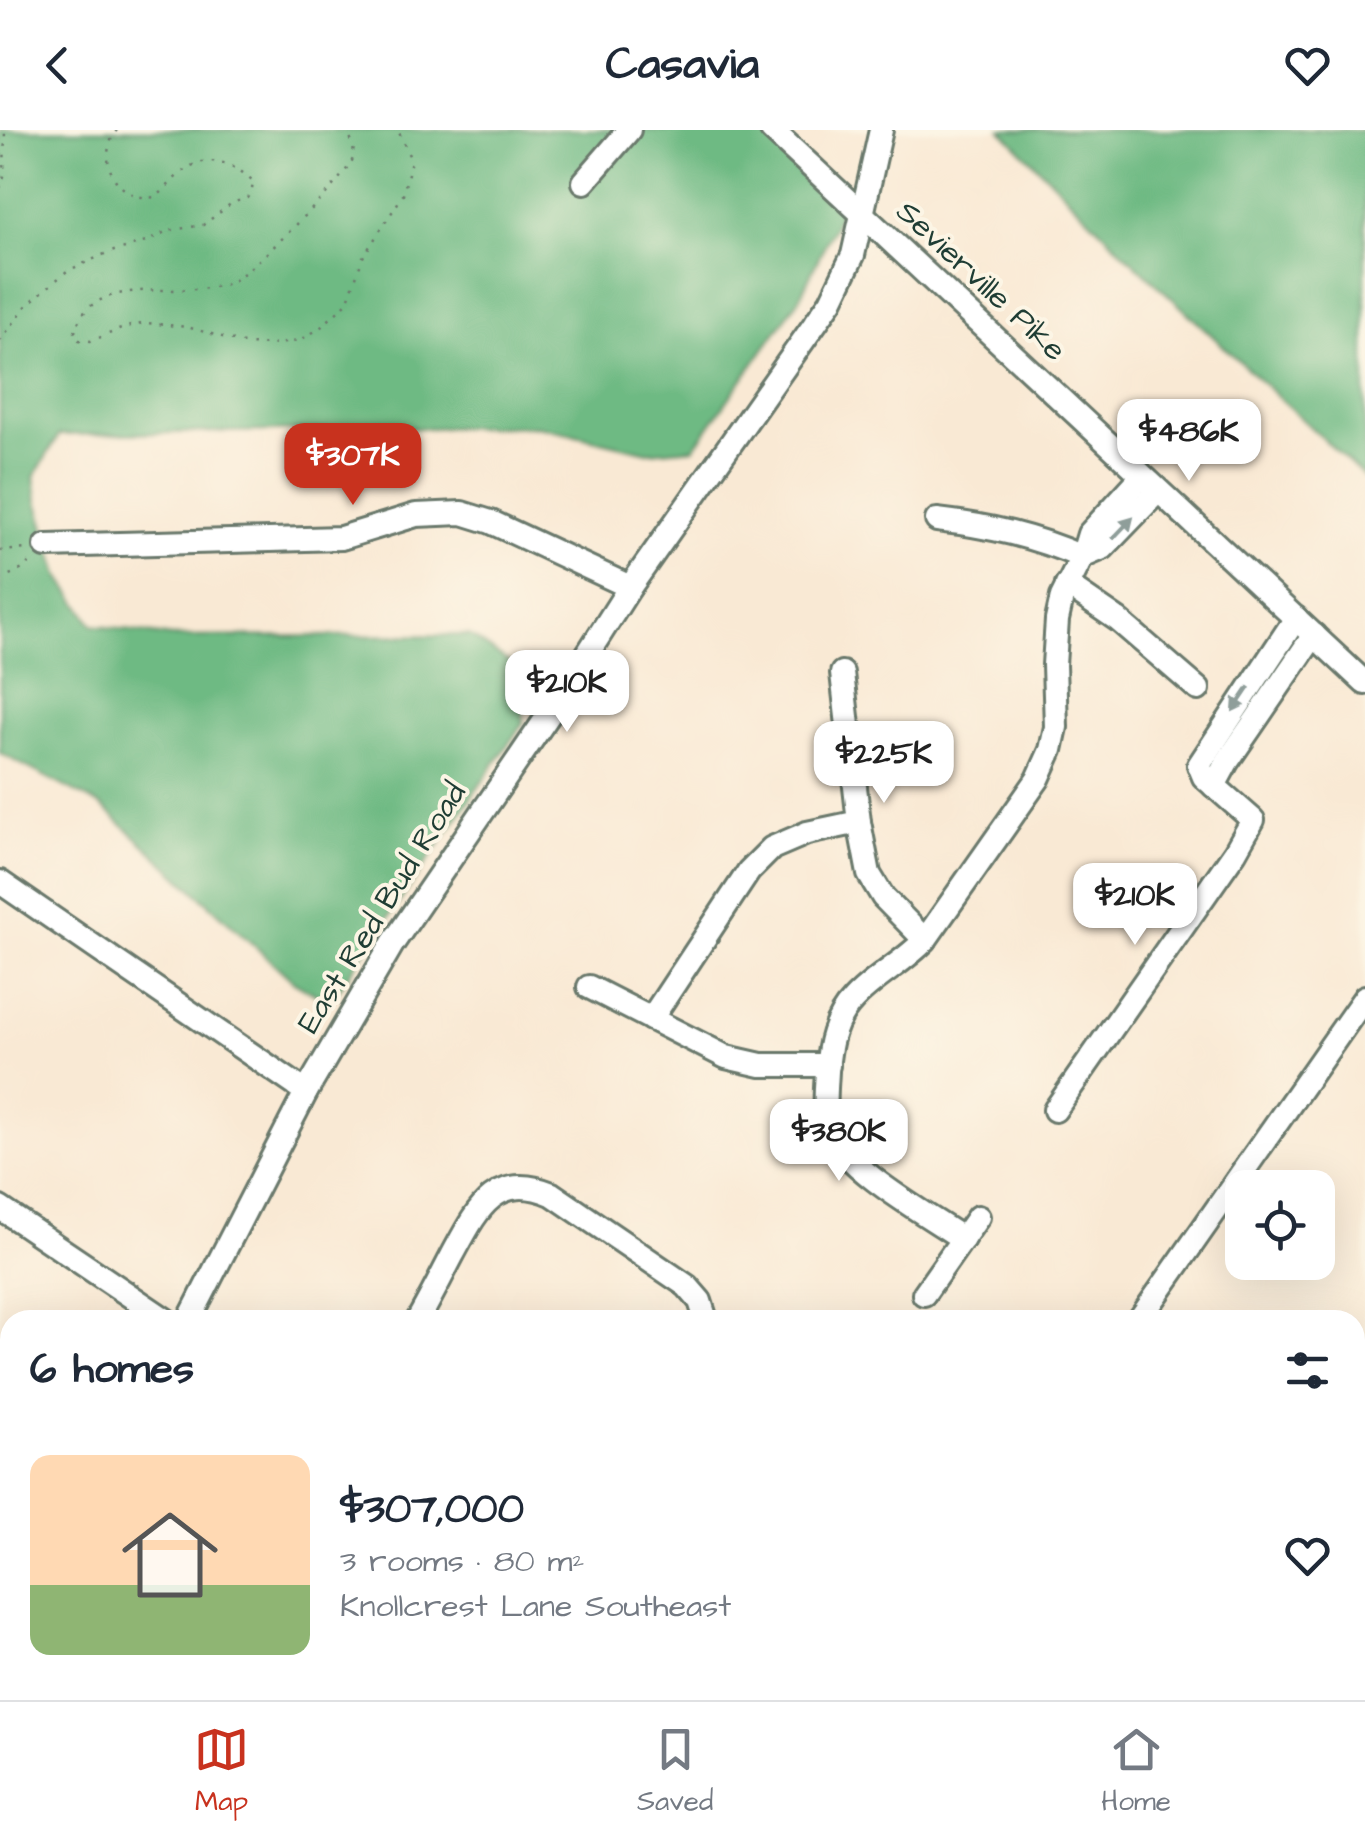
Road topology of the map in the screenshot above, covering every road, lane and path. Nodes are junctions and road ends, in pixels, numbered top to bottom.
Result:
1 (5, 130) edge
2 (117, 130) edge
3 (345, 130) edge
4 (398, 130) edge
5 (629, 130) edge
6 (772, 130) edge
7 (881, 130) edge
8 (584, 182) dead end
9 (0, 188) edge
10 (862, 213) junction
11 (0, 341) edge
12 (1150, 484) junction
13 (937, 520) dead end
14 (46, 546) junction
15 (0, 551) edge
16 (1082, 557) junction
17 (0, 578) edge
18 (1067, 585) junction
19 (630, 588) junction
20 (1296, 618) junction
21 (1314, 635) junction
22 (842, 673) dead end
23 (1365, 682) edge
24 (1198, 689) dead end
25 (1214, 786) junction
26 (859, 822) junction
27 (0, 882) edge
28 (925, 940) junction
29 (589, 987) dead end
30 (1365, 997) edge
31 (651, 1019) junction
32 (828, 1065) junction
33 (306, 1092) junction
34 (1055, 1110) dead end
35 (0, 1208) edge
36 (978, 1217) dead end
37 (962, 1239) junction
38 (924, 1294) dead end
39 (151, 1310) edge
40 (195, 1310) edge
41 (424, 1310) edge
42 (703, 1310) edge
43 (1146, 1310) edge

1 - 9 path
2 - 11 path
3 - 4 path
5 - 8 street
6 - 10 street, Sevierville Pike
7 - 10 street, East Red Bud Road
10 - 12 street, Sevierville Pike
10 - 19 street, East Red Bud Road
12 - 16 street
12 - 20 street, Sevierville Pike
13 - 16 street
14 - 15 path
14 - 17 path
14 - 19 street
16 - 18 street
18 - 24 street
18 - 28 street
19 - 33 street, East Red Bud Road
20 - 21 street, Sevierville Pike
20 -> 25 street
21 - 23 street, Sevierville Pike
21 - 25 street
22 - 26 street
25 - 34 street
26 - 28 street
26 - 31 street
27 - 33 street
28 - 32 street
29 - 31 street
30 - 43 street
31 - 32 street
32 - 37 street
33 - 40 street, East Red Bud Road
35 - 39 street
36 - 37 street
37 - 38 street
41 - 42 street

